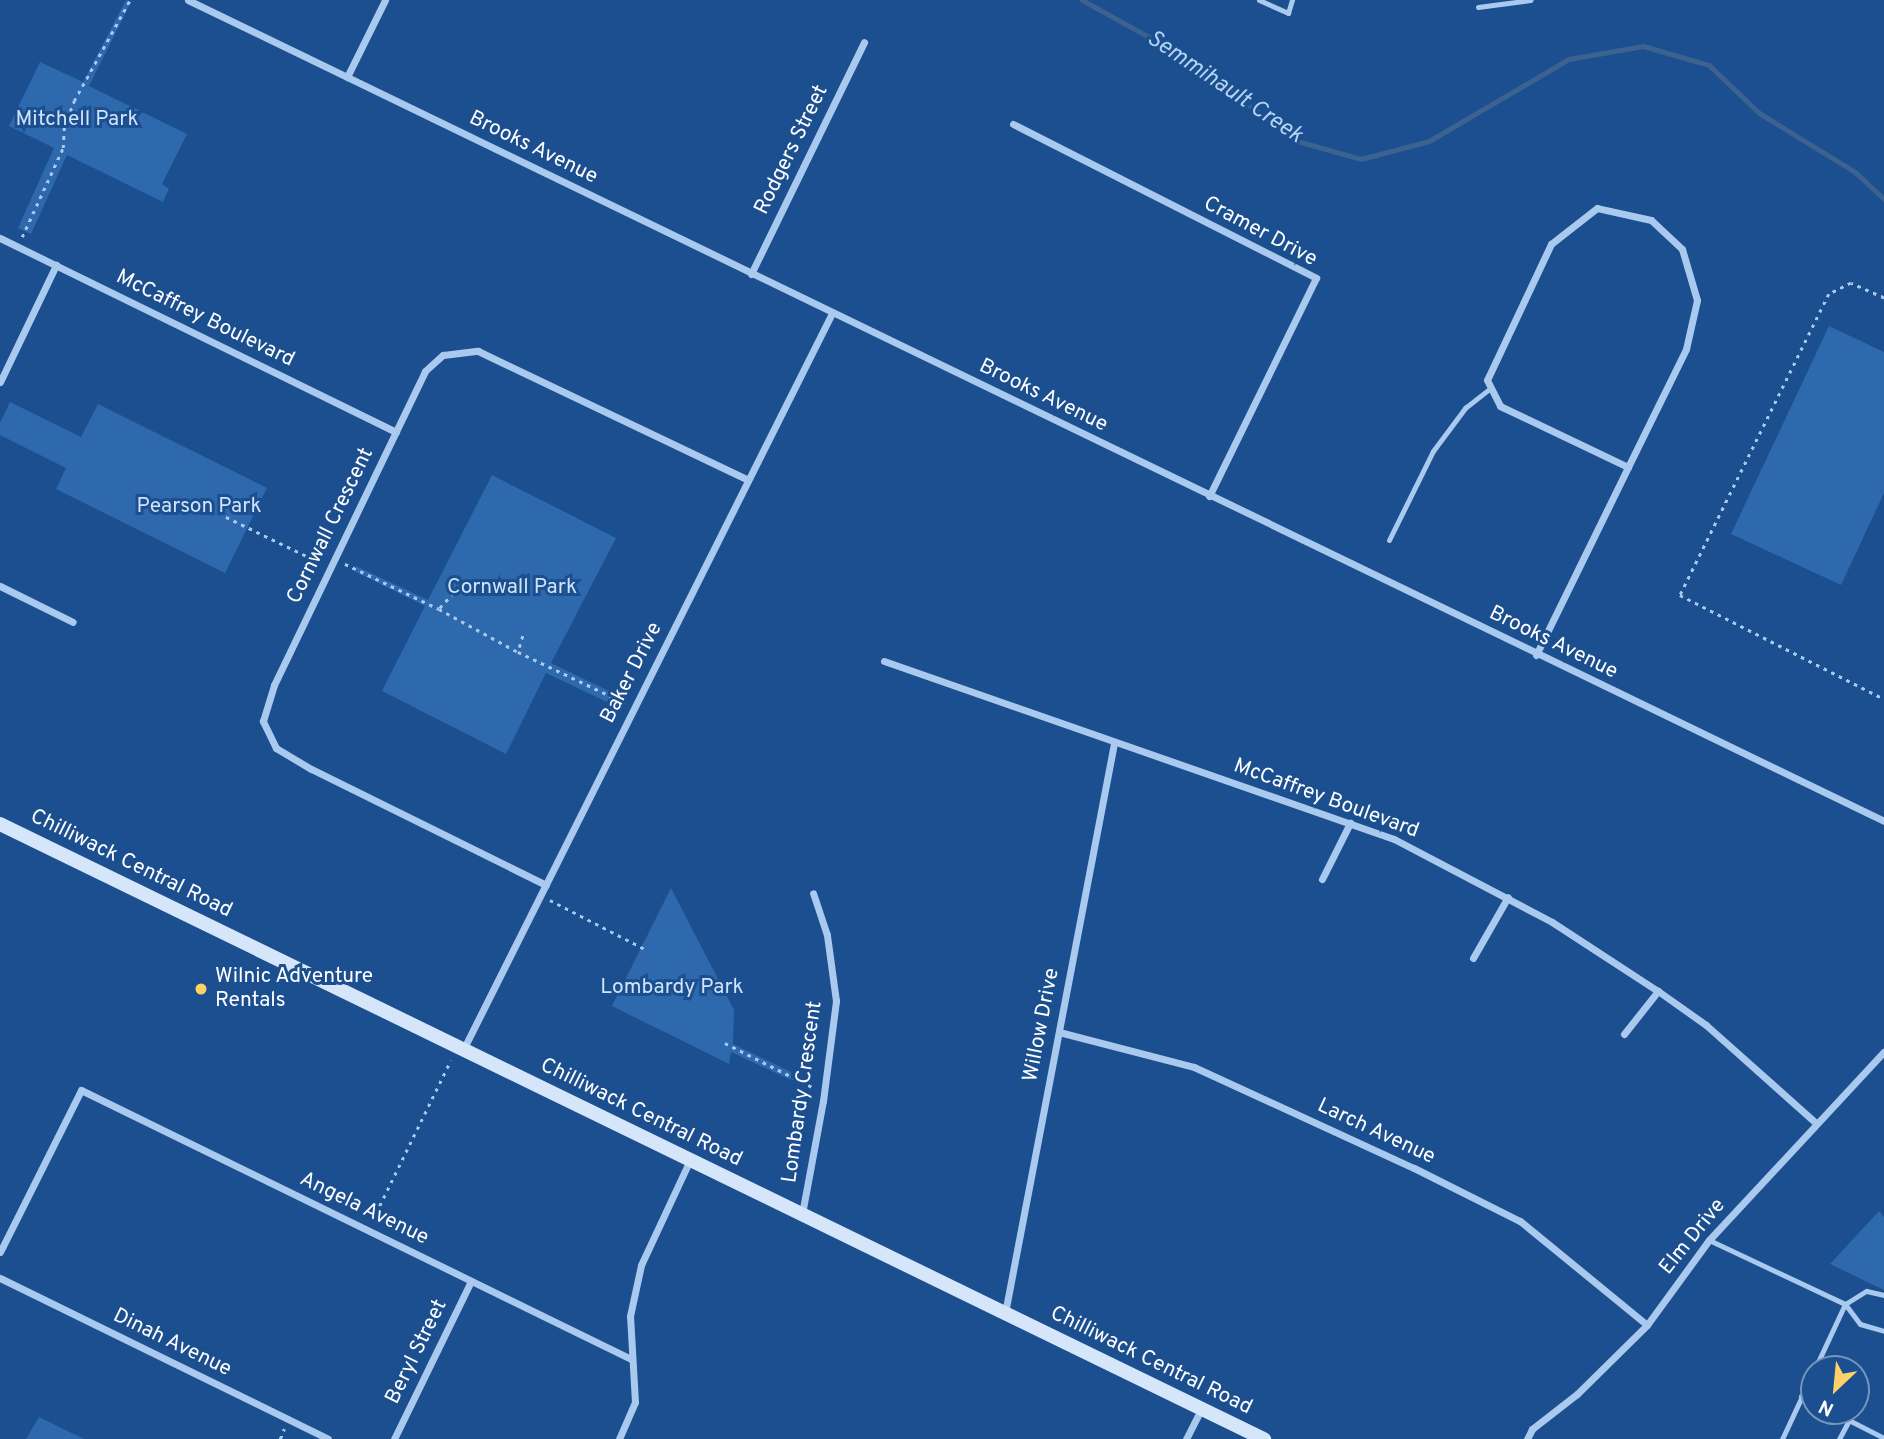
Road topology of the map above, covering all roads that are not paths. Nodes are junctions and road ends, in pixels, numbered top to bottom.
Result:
1 (188, 0) edge
2 (385, 0) edge
3 (1259, 0) edge
4 (1292, 0) edge
5 (1531, 0) edge
6 (1478, 7) dead end
7 (864, 42) dead end
8 (347, 77) junction
9 (1013, 124) dead end
10 (0, 238) edge
11 (56, 265) junction
12 (751, 274) junction
13 (832, 313) junction
14 (0, 382) edge
15 (1488, 390) junction
16 (396, 432) junction
17 (1628, 467) junction
18 (748, 480) junction
19 (1209, 496) junction
20 (1389, 540) dead end
21 (0, 586) edge
22 (73, 622) dead end
23 (1536, 655) junction
24 (884, 661) dead end
25 (1114, 743) junction
26 (1884, 821) edge
27 (1350, 823) junction
28 (0, 824) edge
29 (1322, 878) dead end
30 (546, 885) junction
31 (813, 893) dead end
32 (1508, 897) junction
33 (1473, 958) dead end
34 (1658, 991) junction
35 (1059, 1032) junction
36 (1623, 1034) dead end
37 (460, 1048) junction
38 (1884, 1052) edge
39 (1816, 1123) junction
40 (690, 1160) junction
41 (801, 1214) junction
42 (1709, 1240) junction
43 (0, 1252) edge
44 (0, 1278) edge
45 (471, 1281) junction
46 (1884, 1295) edge
47 (1845, 1304) junction
48 (1005, 1314) junction
49 (1647, 1325) junction
50 (1884, 1331) edge
51 (1821, 1355) edge
52 (631, 1359) junction
53 (1800, 1398) edge
54 (1201, 1408) junction
55 (1860, 1425) edge
56 (1884, 1438) edge
57 (328, 1439) edge
58 (394, 1439) edge
59 (619, 1439) edge
60 (1186, 1439) edge
61 (1264, 1439) edge
62 (1527, 1439) edge
63 (1782, 1439) edge

1 - 8 street, Brooks Avenue
2 - 8 street
3 - 4 lane
5 - 6 lane
7 - 12 street, Rodgers Street
8 - 12 street, Brooks Avenue
9 - 19 street, Cramer Drive
10 - 11 street, McCaffrey Boulevard
11 - 14 street
11 - 16 street, McCaffrey Boulevard
12 - 13 street, Brooks Avenue
13 - 18 street, Baker Drive
13 - 19 street, Brooks Avenue
15 - 17 street
15 - 17 street
15 - 20 lane
16 - 18 street, Cornwall Crescent
16 - 30 street, Cornwall Crescent
17 - 23 street
18 - 30 street, Baker Drive
19 - 23 street, Brooks Avenue
21 - 22 street
23 - 26 street, Brooks Avenue
24 - 25 street, McCaffrey Boulevard
25 - 27 street, McCaffrey Boulevard
25 - 35 street, Willow Drive
27 - 29 street
27 - 32 street, McCaffrey Boulevard
28 - 37 street, Chilliwack Central Road
30 - 37 street, Baker Drive
31 - 41 street, Lombardy Crescent
32 - 33 street
32 - 34 street, McCaffrey Boulevard
34 - 36 street
34 - 39 street, McCaffrey Boulevard
35 - 48 street, Willow Drive
35 - 49 street, Larch Avenue
37 - 40 street, Chilliwack Central Road
38 - 39 street, Elm Drive
39 - 42 street, Elm Drive
40 - 41 street, Chilliwack Central Road
40 - 52 street
41 - 48 street, Chilliwack Central Road
42 - 47 lane
42 - 49 street, Elm Drive
43 - 45 street, Angela Avenue
44 - 57 street, Dinah Avenue
45 - 52 street, Angela Avenue
45 - 58 street, Beryl Street
46 - 47 lane
47 - 50 lane
47 - 51 lane
48 - 54 street, Chilliwack Central Road
49 - 62 street, Elm Drive
52 - 59 street
53 - 63 lane
54 - 60 street
54 - 61 street, Chilliwack Central Road
55 - 56 lane

